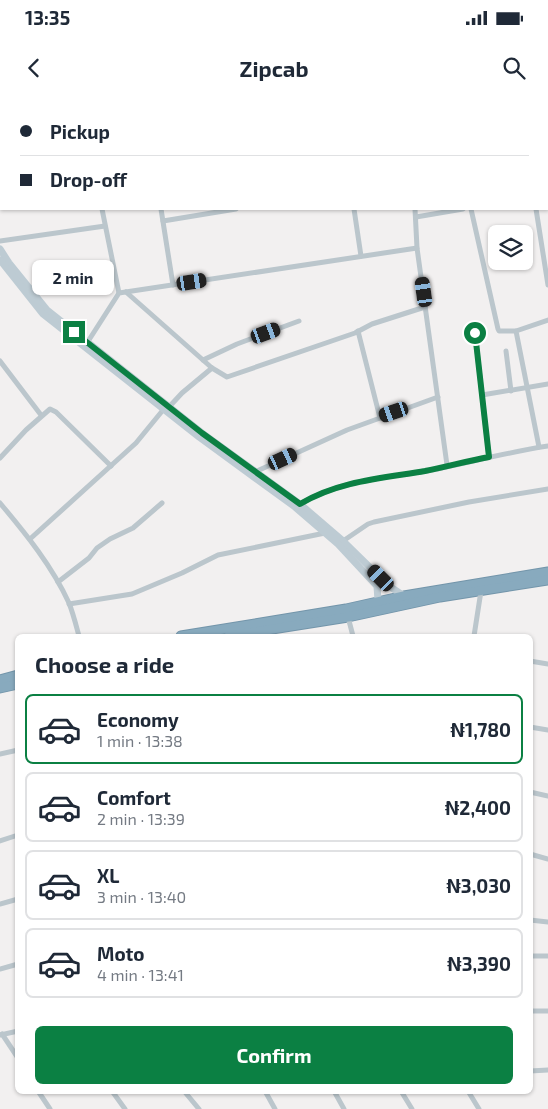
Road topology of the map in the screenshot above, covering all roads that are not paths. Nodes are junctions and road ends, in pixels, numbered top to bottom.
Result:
1 (102, 210) edge
2 (161, 210) edge
3 (230, 210) edge
4 (354, 210) edge
5 (415, 210) edge
6 (457, 210) edge
7 (471, 210) edge
8 (536, 210) edge
9 (416, 217) junction
10 (163, 221) junction
11 (105, 226) junction
12 (0, 241) edge
13 (417, 248) junction
14 (0, 249) edge
15 (546, 254) edge
16 (361, 256) junction
17 (0, 260) edge
18 (173, 285) junction
19 (548, 285) edge
20 (126, 292) junction
21 (119, 293) junction
22 (426, 307) junction
23 (548, 320) edge
24 (299, 321) dead end
25 (516, 330) junction
26 (358, 331) junction
27 (475, 333) dead end
28 (87, 343) junction
29 (506, 351) dead end
30 (203, 360) junction
31 (0, 361) edge
32 (212, 368) junction
33 (548, 384) edge
34 (528, 388) junction
35 (511, 391) junction
36 (482, 395) junction
37 (438, 397) junction
38 (166, 408) junction
39 (42, 415) junction
40 (380, 418) junction
41 (548, 446) edge
42 (539, 448) junction
43 (489, 457) junction
44 (0, 458) edge
45 (447, 465) junction
46 (111, 466) junction
47 (257, 471) junction
48 (548, 489) edge
49 (0, 503) edge
50 (162, 503) dead end
51 (300, 504) junction
52 (325, 533) junction
53 (30, 539) junction
54 (343, 541) junction
55 (548, 572) edge
56 (548, 580) edge
57 (58, 582) junction
58 (481, 591) junction
59 (404, 596) junction
60 (378, 601) junction
61 (69, 604) junction
62 (348, 617) junction
63 (292, 622) junction
64 (78, 634) edge
65 (197, 634) edge
66 (238, 634) edge
67 (352, 634) edge
68 (474, 634) edge
69 (533, 662) edge
70 (548, 664) edge
71 (15, 676) edge
72 (0, 680) edge
73 (15, 685) edge
74 (0, 688) edge
75 (533, 728) edge
76 (548, 730) edge
77 (15, 751) edge
78 (0, 754) edge
79 (533, 793) edge
80 (548, 796) edge
81 (15, 836) edge
82 (0, 842) edge
83 (533, 855) edge
84 (548, 859) edge
85 (15, 900) edge
86 (0, 904) edge
87 (533, 920) edge
88 (548, 922) edge
89 (533, 956) edge
90 (548, 956) edge
91 (15, 965) edge
92 (0, 969) edge
93 (533, 1011) edge
94 (548, 1011) edge
95 (15, 1031) edge
96 (1, 1035) edge
97 (15, 1054) edge
98 (548, 1070) edge
99 (533, 1071) edge
100 (40, 1094) edge
101 (114, 1094) edge
102 (186, 1094) edge
103 (266, 1094) edge
104 (336, 1094) edge
105 (402, 1094) edge
106 (470, 1094) edge
107 (50, 1109) edge
108 (124, 1109) edge
109 (199, 1109) edge
110 (275, 1109) edge
111 (344, 1109) edge
112 (412, 1109) edge
113 (479, 1109) edge

1 - 11 street
2 - 10 street
3 - 10 street
4 - 16 street
5 - 9 street
6 - 9 street
7 - 25 street
8 - 15 street
9 - 13 street
10 - 18 street
11 - 12 street
11 - 21 street
13 - 16 street
13 - 22 street
14 - 28 street
15 - 19 street
16 - 18 street
17 - 38 street
18 - 20 street
20 - 21 street
20 - 30 street
21 - 28 street
22 - 26 street
22 - 37 street
23 - 25 street
24 - 30 street
25 - 34 street
26 - 32 street
26 - 40 street
27 - 36 street
28 - 38 street
29 - 35 street
30 - 32 street
31 - 39 street
32 - 38 street
33 - 34 street
34 - 35 street
34 - 42 street
35 - 36 street
36 - 43 street
37 - 40 street
37 - 45 street
38 - 46 street
38 - 47 street
38 - 52 street
39 - 44 street
39 - 46 street
40 - 47 street
41 - 42 street
42 - 43 street
43 - 45 street
45 - 51 street
46 - 53 street
47 - 51 street
48 - 54 street
49 - 53 street
50 - 57 street
51 - 54 street
52 - 60 street
52 - 61 street
53 - 57 street
54 - 59 street
55 - 59 highway
56 - 58 highway
57 - 61 street
58 - 62 highway
58 - 68 street
59 - 60 highway
60 - 63 highway
61 - 64 street
62 - 63 highway
62 - 67 street
63 - 65 highway
63 - 66 highway
69 - 70 street
71 - 72 highway
73 - 74 highway
75 - 76 street
77 - 78 street
79 - 80 street
81 - 82 street
83 - 84 street
85 - 86 street
87 - 88 street
89 - 90 street
91 - 92 street
93 - 94 street
95 - 96 street
96 - 97 street
98 - 99 street
100 - 107 street
101 - 108 street
102 - 109 street
103 - 110 street
104 - 111 street
105 - 112 street
106 - 113 street

